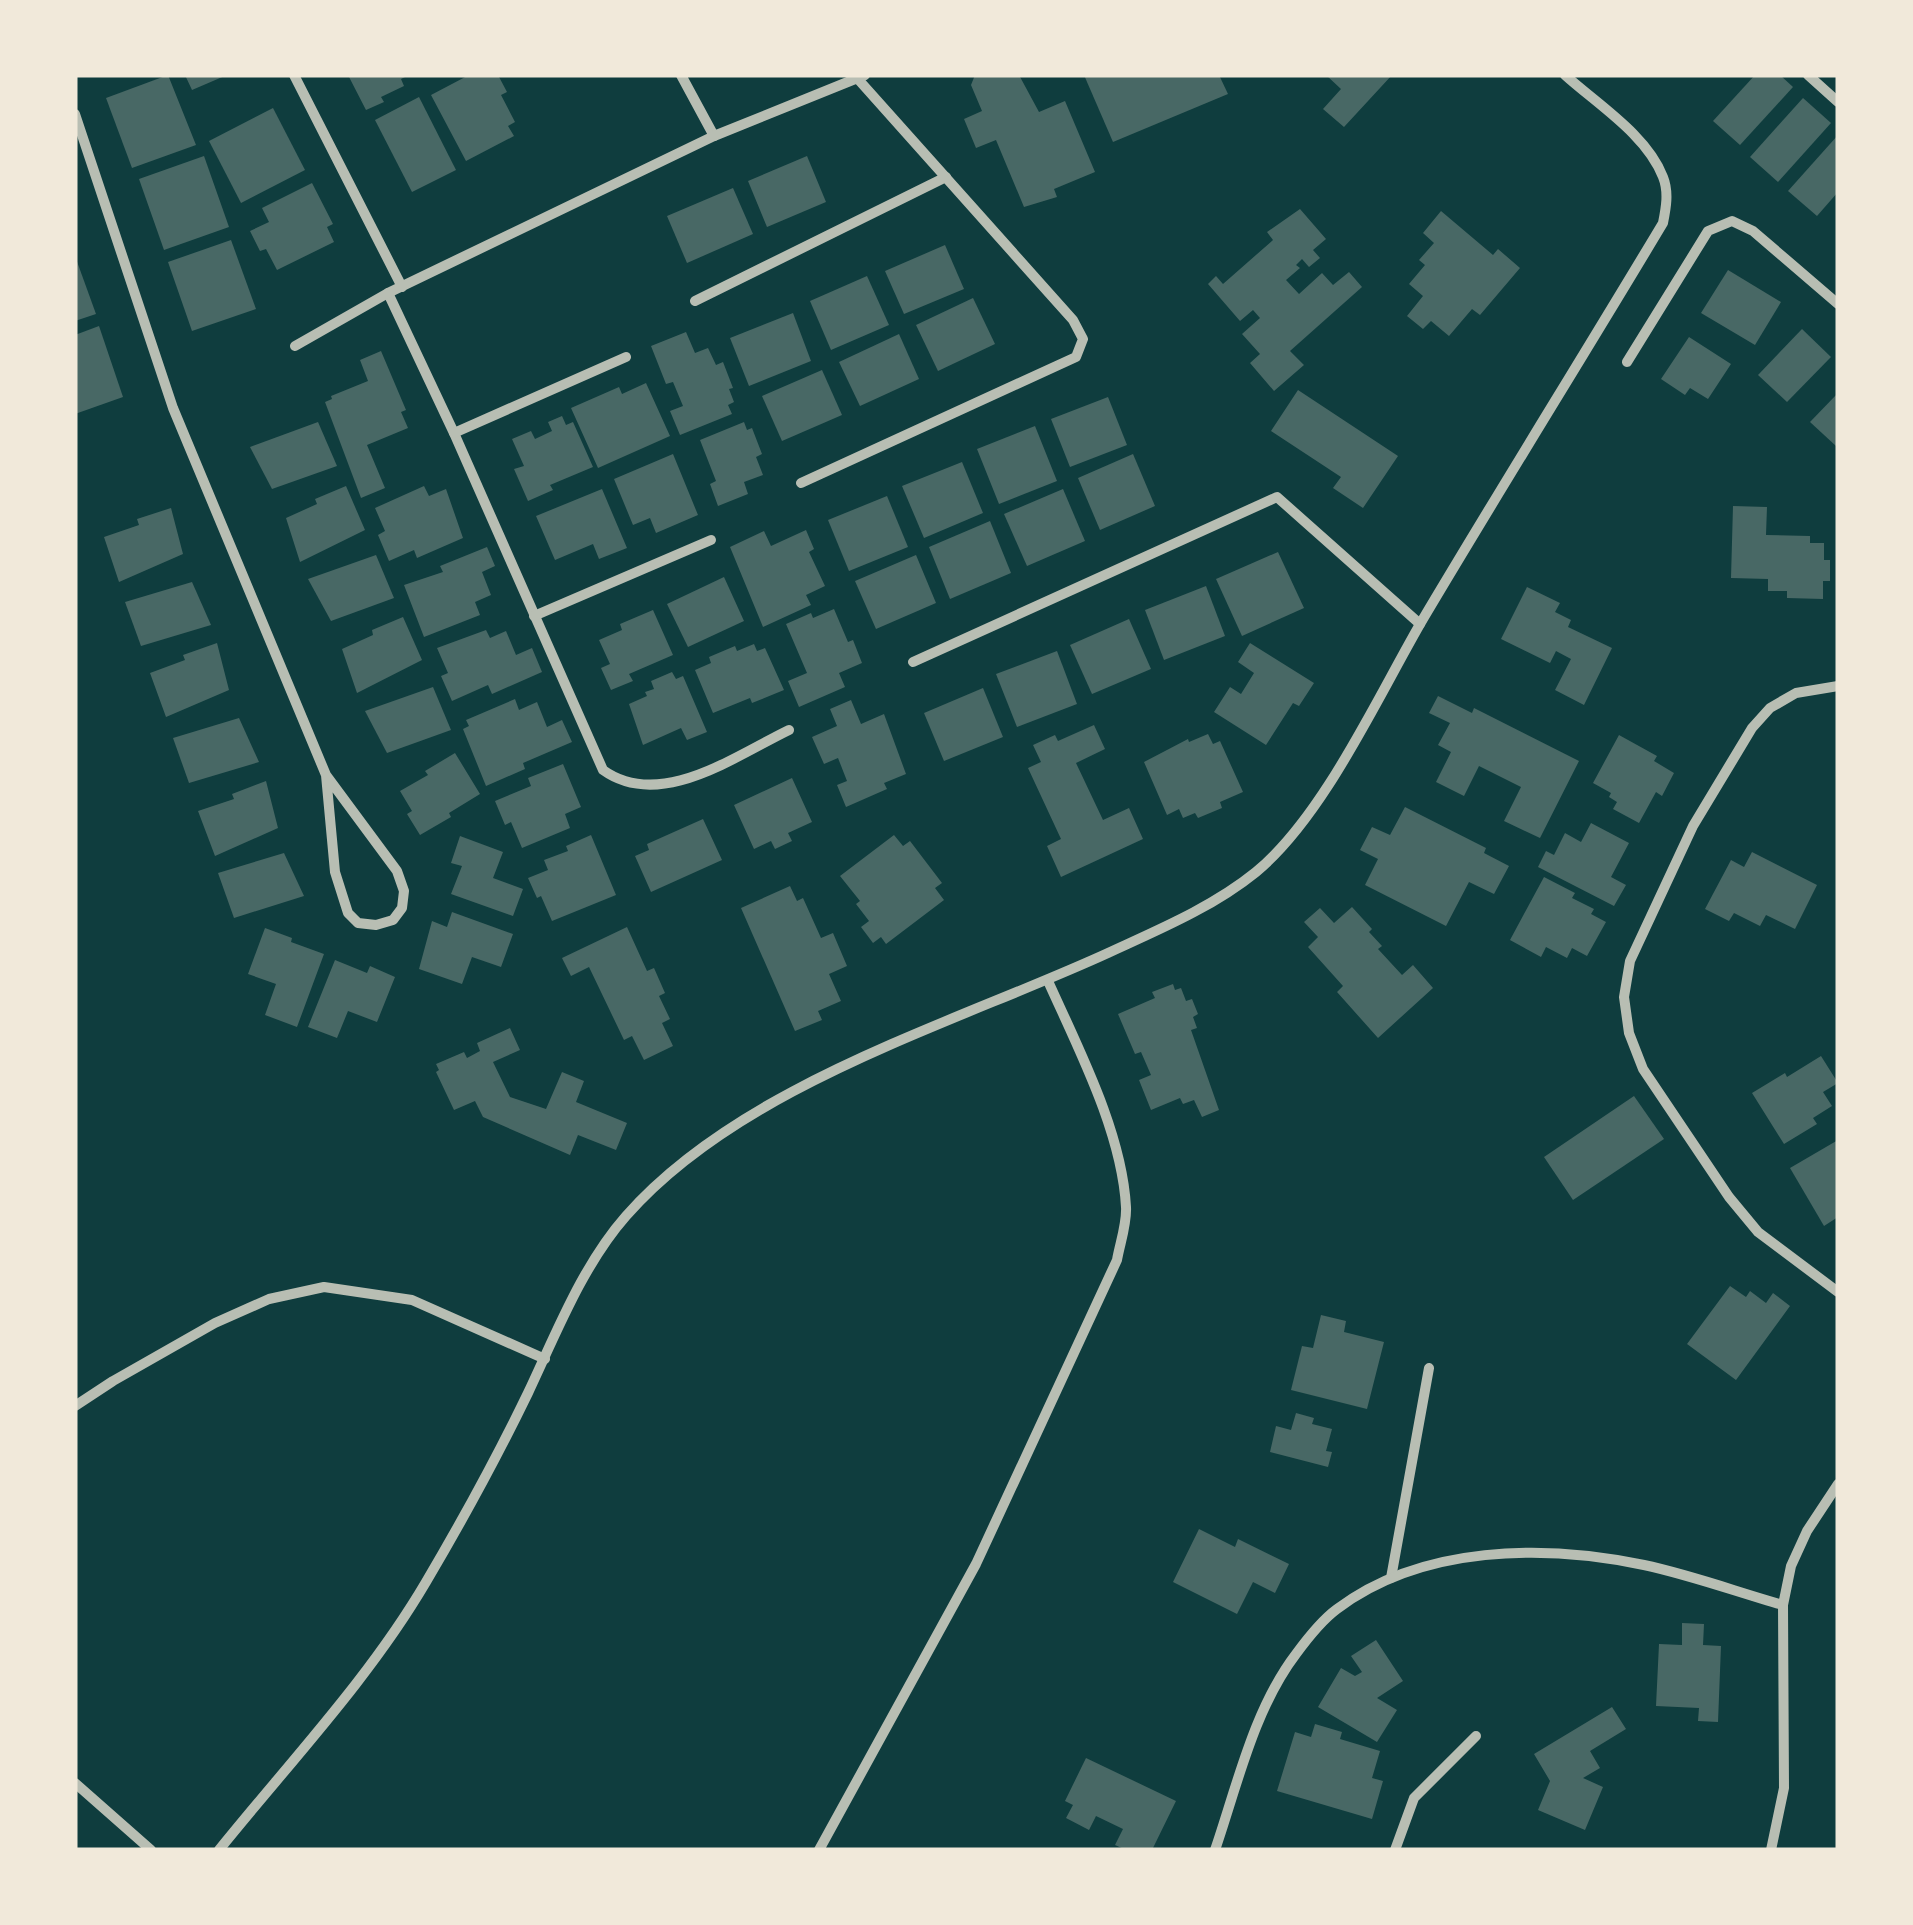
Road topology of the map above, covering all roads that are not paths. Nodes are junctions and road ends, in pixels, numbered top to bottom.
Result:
1 (294, 75) edge
2 (681, 75) edge
3 (1564, 75) edge
4 (1808, 75) edge
5 (861, 77) edge
6 (1838, 102) edge
7 (75, 114) edge
8 (714, 136) junction
9 (946, 177) junction
10 (402, 287) junction
11 (388, 293) junction
12 (695, 301) dead end
13 (1838, 304) edge
14 (296, 346) dead end
15 (626, 357) dead end
16 (1628, 362) dead end
17 (454, 433) junction
18 (800, 483) dead end
19 (711, 540) dead end
20 (534, 616) junction
21 (1420, 624) junction
22 (913, 662) dead end
23 (1838, 686) edge
24 (788, 730) dead end
25 (326, 776) junction
26 (1048, 981) junction
27 (1838, 1292) edge
28 (544, 1359) junction
29 (1429, 1368) dead end
30 (75, 1406) edge
31 (1838, 1484) edge
32 (1390, 1578) junction
33 (1783, 1605) junction
34 (1476, 1736) dead end
35 (75, 1783) edge
36 (151, 1850) edge
37 (219, 1850) edge
38 (819, 1850) edge
39 (1214, 1850) edge
40 (1394, 1850) edge
41 (1771, 1850) edge

1 - 10 street
2 - 8 street
3 - 21 street
4 - 6 street
5 - 8 street
5 - 9 street
7 - 25 street
8 - 10 street
9 - 12 street
9 - 18 street
10 - 11 street
11 - 14 street
11 - 17 street
13 - 16 street
15 - 17 street
17 - 20 street
19 - 20 street
20 - 24 street
21 - 22 street
21 - 26 street
23 - 27 street
25 - 25 street
26 - 28 street
26 - 38 street
28 - 30 street
28 - 37 street
29 - 32 street
31 - 33 street
32 - 33 street
32 - 39 street
33 - 41 street
34 - 40 street
35 - 36 street

